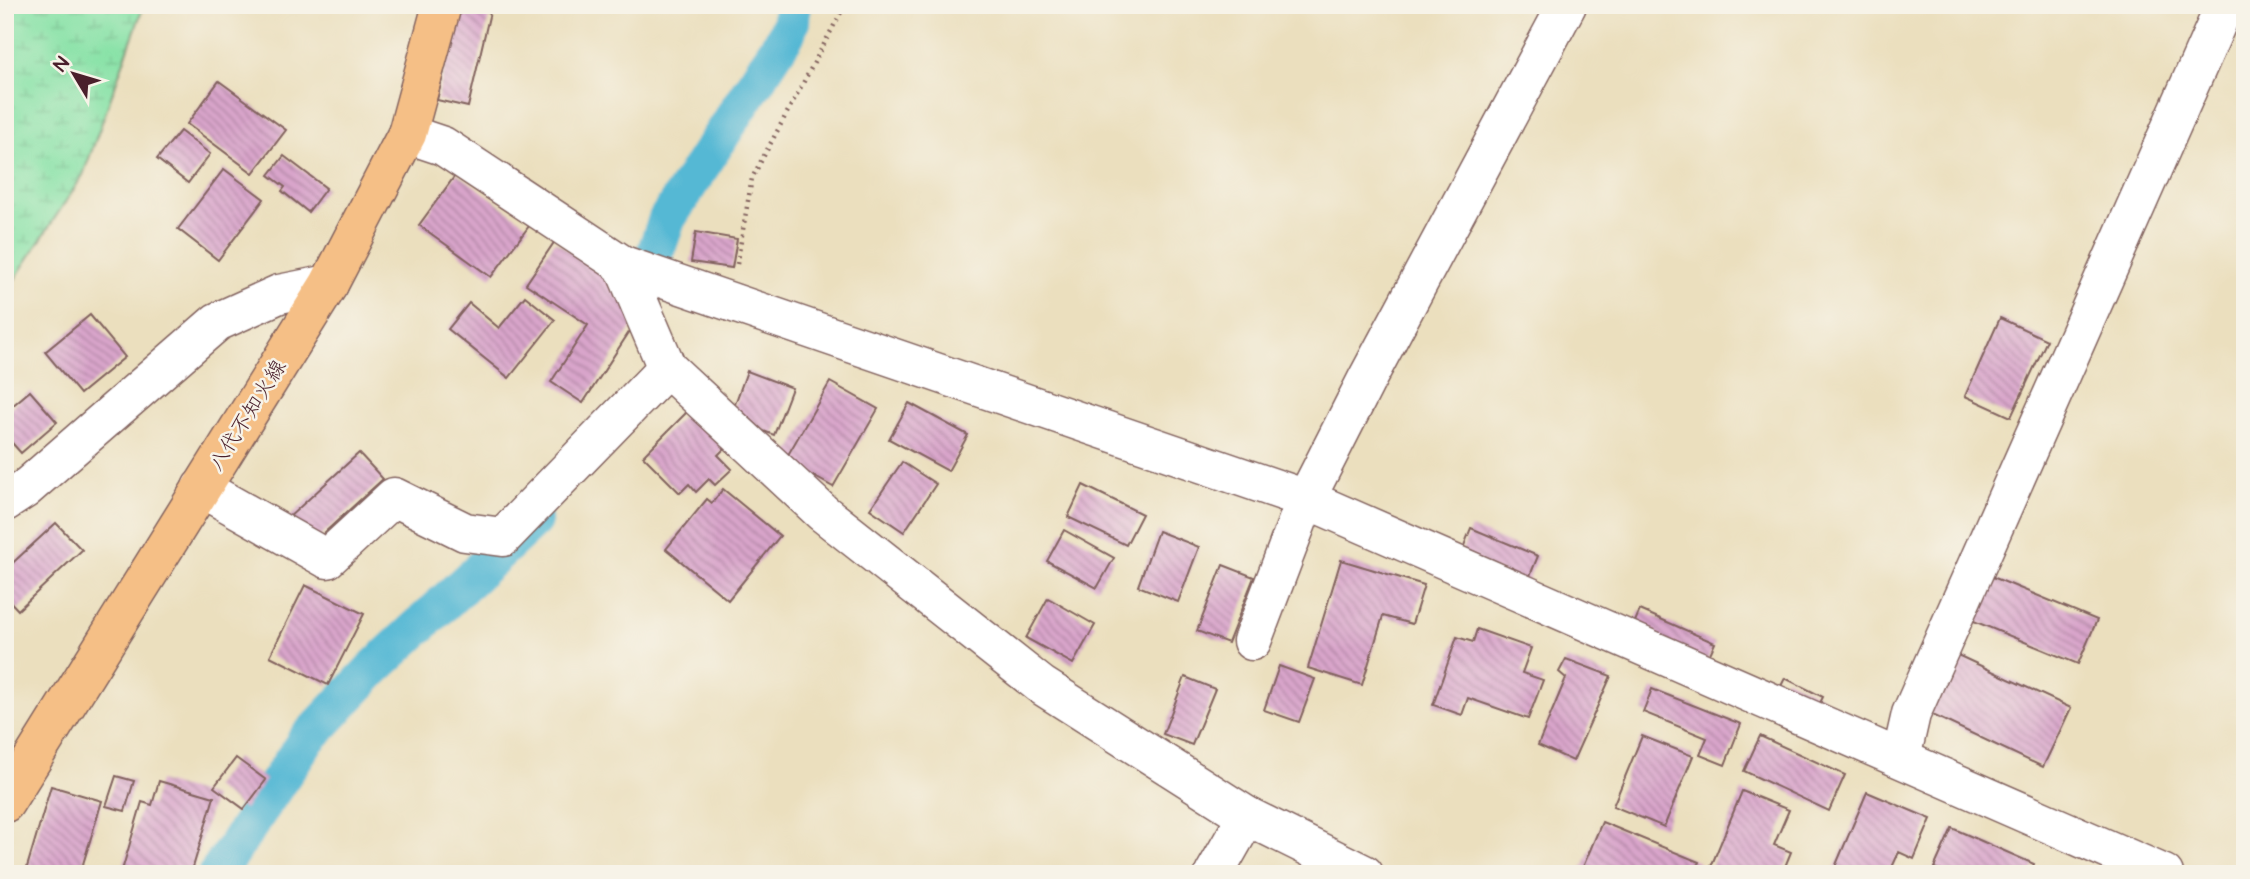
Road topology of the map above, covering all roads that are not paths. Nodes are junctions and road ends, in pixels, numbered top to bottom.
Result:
1 (442, 5) edge
2 (1567, 5) edge
3 (2225, 5) edge
4 (407, 134) junction
5 (623, 265) junction
6 (328, 284) junction
7 (667, 369) junction
8 (201, 488) junction
9 (1306, 499) junction
10 (5, 502) edge
11 (1252, 641) dead end
12 (1901, 758) junction
13 (5, 803) edge
14 (1247, 816) junction
15 (1214, 874) edge
16 (1364, 874) edge
17 (2164, 874) edge

1 - 4 main road, 八代不知火線
2 - 9 street
3 - 12 street
4 - 5 street
4 - 6 main road, 八代不知火線
5 - 7 street
5 - 9 street
6 - 8 main road, 八代不知火線
6 - 10 street
7 - 8 street
7 - 14 street
8 - 13 main road, 八代不知火線
9 - 11 street
9 - 12 street
12 - 17 street
14 - 15 street
14 - 16 street

